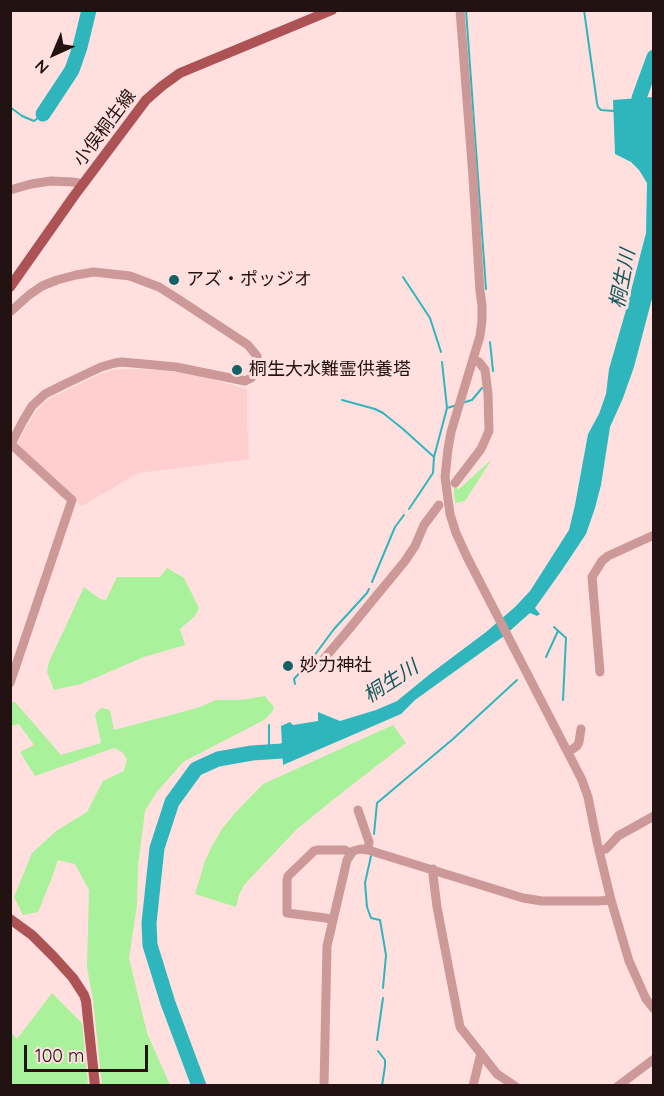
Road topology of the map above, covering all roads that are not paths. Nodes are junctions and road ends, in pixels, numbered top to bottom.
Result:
1 (332, 10) edge
2 (460, 10) edge
3 (83, 184) junction
4 (10, 190) edge
5 (10, 287) edge
6 (10, 312) edge
7 (473, 360) junction
8 (455, 483) dead end
9 (439, 505) dead end
10 (654, 536) edge
11 (318, 662) dead end
12 (600, 672) dead end
13 (10, 683) edge
14 (580, 729) dead end
15 (568, 752) junction
16 (358, 810) dead end
17 (654, 816) edge
18 (368, 850) junction
19 (599, 851) junction
20 (350, 853) junction
21 (433, 869) junction
22 (611, 900) junction
23 (10, 919) edge
24 (332, 920) junction
25 (654, 1009) edge
26 (481, 1053) junction
27 (654, 1059) edge
28 (95, 1086) edge
29 (324, 1086) edge
30 (473, 1086) edge
31 (515, 1086) edge
32 (618, 1086) edge

1 - 3 main road, 小俣桐生線
2 - 7 street
3 - 4 street
3 - 5 main road, 小俣桐生線
6 - 13 street
7 - 8 street
7 - 15 street
9 - 11 street
10 - 12 street
14 - 15 street
15 - 19 street
16 - 18 street
17 - 19 street
18 - 20 street
18 - 21 street
19 - 22 street
20 - 24 street
20 - 24 street
21 - 22 street
21 - 26 street
22 - 25 street
23 - 28 main road
24 - 29 street
26 - 30 street
26 - 31 street
27 - 32 street

